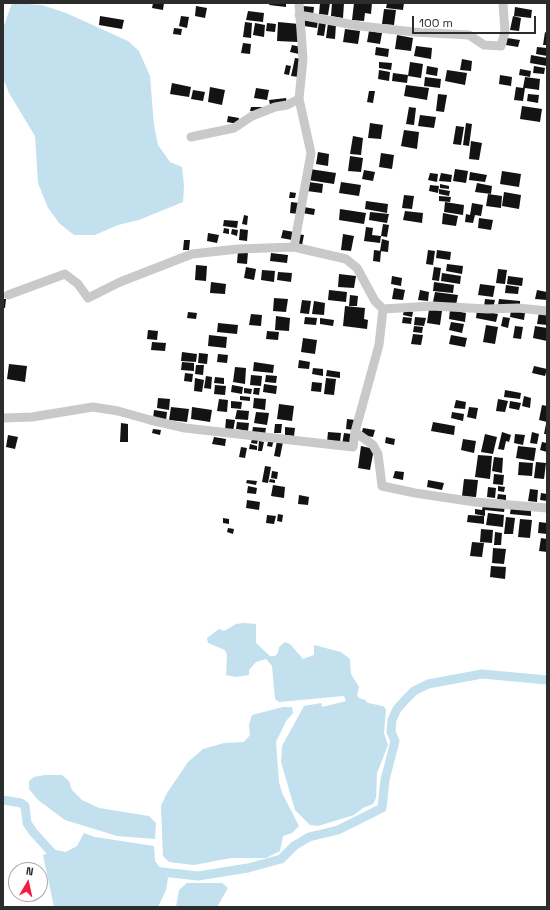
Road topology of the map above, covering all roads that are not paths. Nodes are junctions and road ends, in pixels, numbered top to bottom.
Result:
1 (299, 3) edge
2 (503, 3) edge
3 (299, 16) junction
4 (299, 99) junction
5 (191, 137) dead end
6 (294, 246) junction
7 (8, 296) dead end
8 (383, 309) junction
9 (547, 311) edge
10 (3, 418) edge
11 (355, 432) junction
12 (547, 508) edge

1 - 3 street
2 - 3 street
3 - 4 street
4 - 5 street
4 - 6 street
6 - 7 street
6 - 8 street
8 - 9 street
8 - 11 street
10 - 11 street
11 - 12 street

